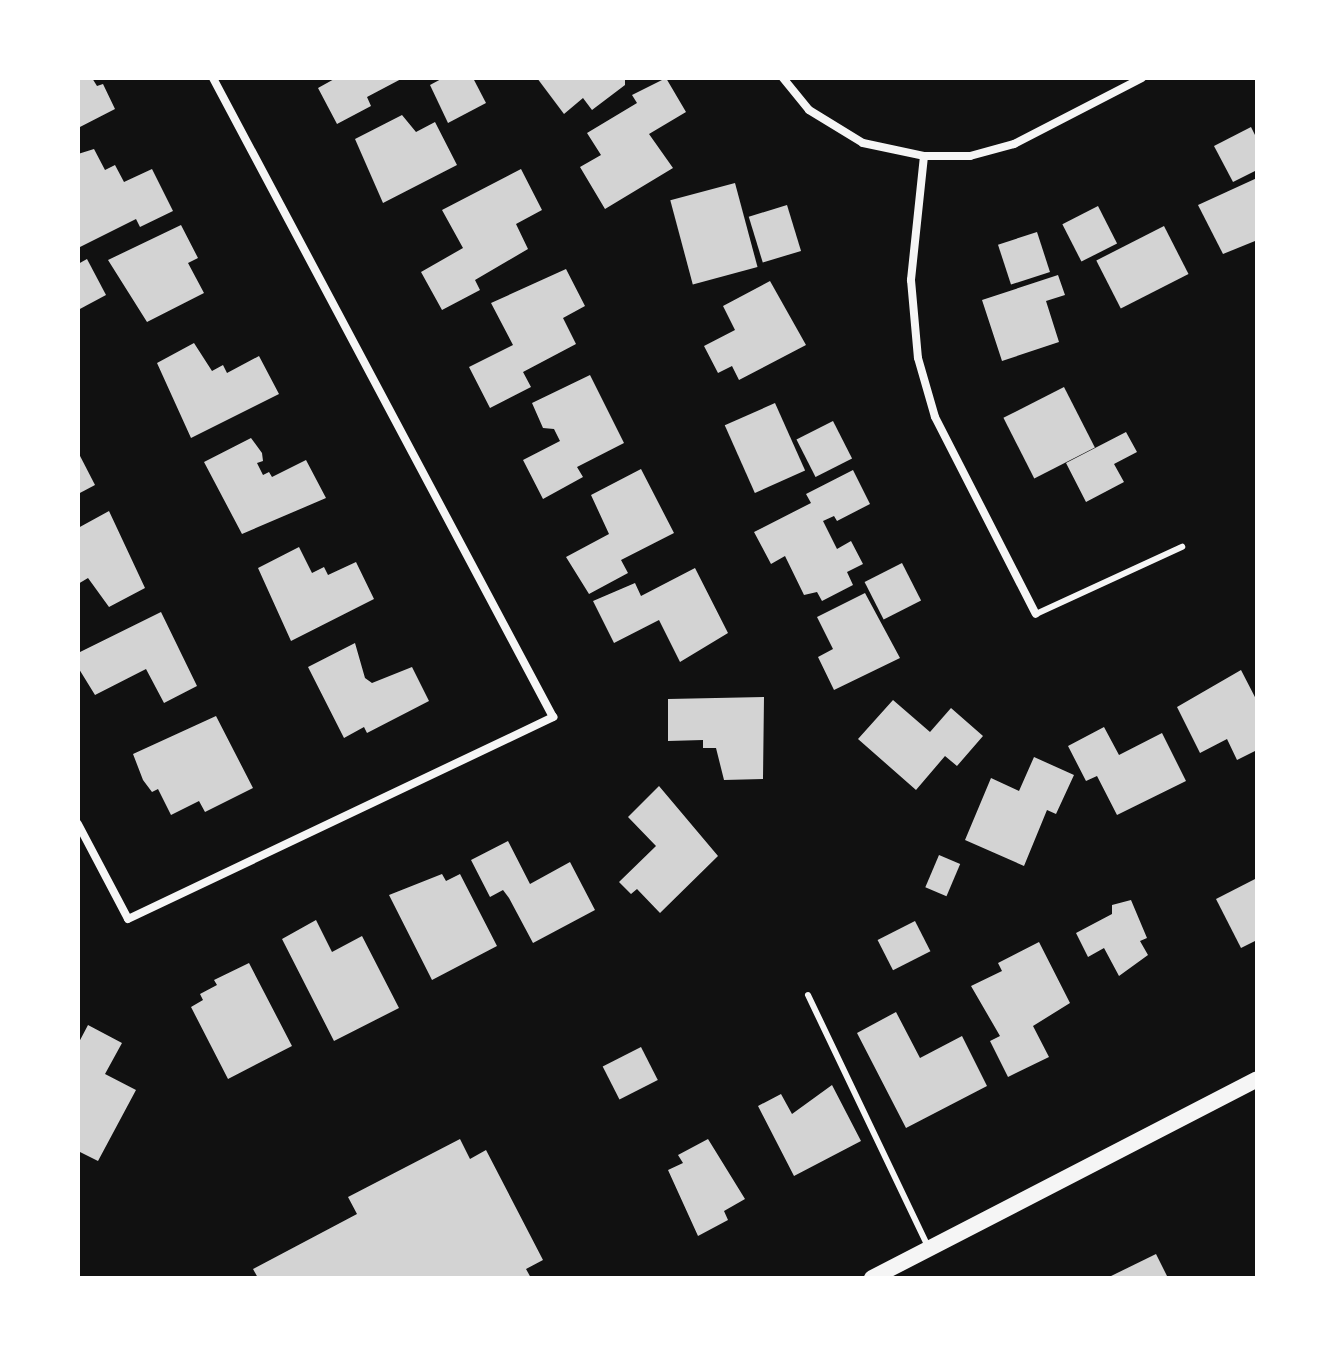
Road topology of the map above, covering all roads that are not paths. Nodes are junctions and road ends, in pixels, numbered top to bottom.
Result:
1 (213, 78) edge
2 (783, 78) edge
3 (1142, 78) edge
4 (924, 156) junction
5 (1182, 547) dead end
6 (1036, 614) joint
7 (78, 824) edge
8 (808, 995) dead end
9 (1257, 1079) edge
10 (929, 1249) junction
11 (872, 1278) edge

1 - 7 street
2 - 4 street
3 - 4 street
4 - 6 street
5 - 6 lane
8 - 10 lane
9 - 10 main road
10 - 11 main road

